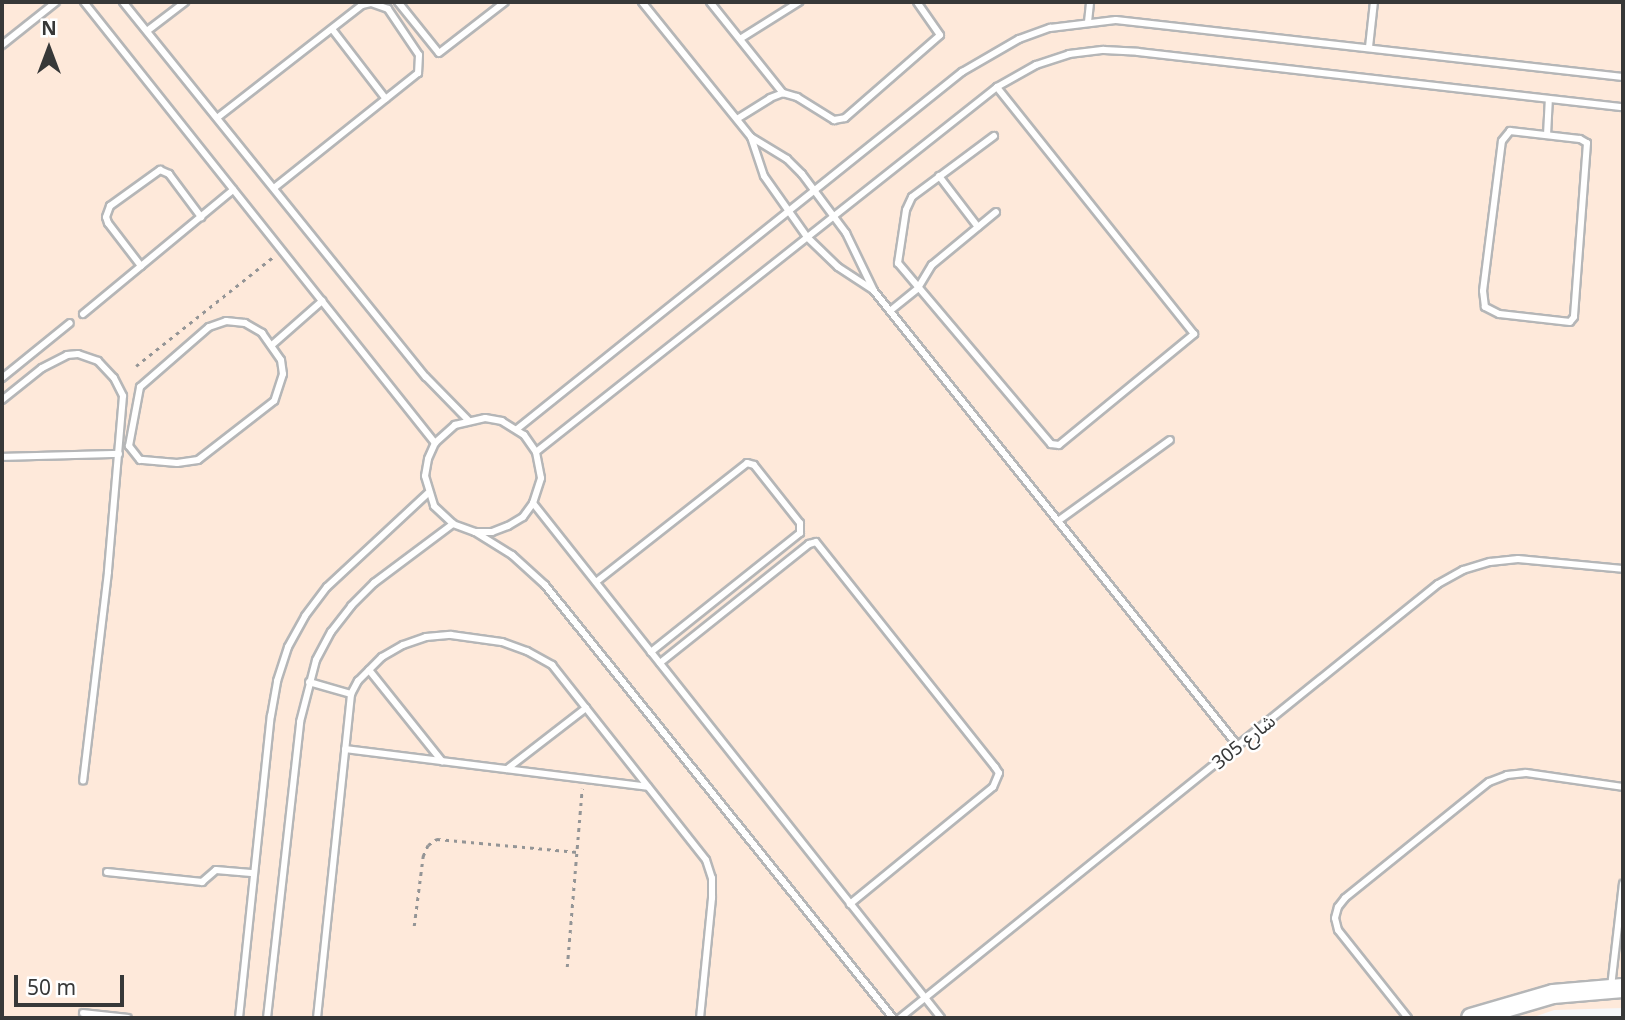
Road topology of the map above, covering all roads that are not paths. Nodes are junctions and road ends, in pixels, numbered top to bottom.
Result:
1 (57, 2) edge
2 (84, 2) edge
3 (123, 2) edge
4 (185, 2) edge
5 (398, 2) edge
6 (505, 2) edge
7 (642, 2) edge
8 (710, 2) edge
9 (799, 2) edge
10 (917, 2) edge
11 (1090, 2) edge
12 (1374, 2) edge
13 (1088, 22) junction
14 (332, 29) junction
15 (147, 31) junction
16 (740, 39) junction
17 (2, 45) edge
18 (1368, 47) junction
19 (1623, 77) edge
20 (997, 87) junction
21 (783, 93) junction
22 (386, 99) junction
23 (1549, 99) junction
24 (1623, 107) edge
25 (217, 118) junction
26 (737, 119) junction
27 (1547, 135) junction
28 (994, 136) dead end
29 (751, 137) junction
30 (939, 176) junction
31 (274, 188) junction
32 (233, 190) junction
33 (814, 192) junction
34 (787, 211) junction
35 (996, 212) dead end
36 (834, 215) junction
37 (201, 217) junction
38 (978, 227) junction
39 (807, 237) junction
40 (141, 266) junction
41 (918, 288) junction
42 (874, 291) junction
43 (322, 301) junction
44 (890, 311) junction
45 (83, 314) dead end
46 (71, 323) dead end
47 (272, 345) junction
48 (2, 378) edge
49 (2, 400) edge
50 (468, 420) junction
51 (517, 429) junction
52 (1170, 440) dead end
53 (435, 443) junction
54 (536, 452) junction
55 (119, 454) junction
56 (2, 457) edge
57 (428, 494) junction
58 (533, 503) junction
59 (1058, 521) junction
60 (453, 524) junction
61 (475, 532) junction
62 (1623, 569) edge
63 (596, 582) junction
64 (651, 652) junction
65 (660, 663) junction
66 (369, 670) junction
67 (309, 682) junction
68 (351, 694) junction
69 (586, 708) junction
70 (1238, 746) junction
71 (345, 750) junction
72 (442, 762) junction
73 (507, 769) junction
74 (83, 781) dead end
75 (648, 787) junction
76 (1623, 788) edge
77 (107, 872) dead end
78 (254, 873) junction
79 (1623, 884) edge
80 (850, 904) junction
81 (1617, 988) edge
82 (926, 1000) junction
83 (83, 1013) dead end
84 (128, 1018) edge
85 (239, 1018) edge
86 (267, 1018) edge
87 (317, 1018) edge
88 (700, 1018) edge
89 (893, 1018) edge
90 (900, 1018) edge
91 (941, 1018) edge
92 (1408, 1018) edge
93 (1471, 1018) edge

1 - 17 lane
2 - 32 lane
3 - 15 lane
4 - 15 lane
5 - 6 lane
7 - 26 lane
8 - 16 lane
9 - 16 lane
10 - 21 lane
11 - 13 lane
12 - 18 lane
13 - 18 lane
13 - 33 lane
14 - 22 lane
14 - 22 lane
14 - 25 lane
15 - 25 lane
16 - 21 lane
18 - 19 lane
20 - 23 lane
20 - 36 lane
20 - 41 lane
21 - 26 lane
22 - 31 lane
23 - 24 lane
23 - 27 lane
25 - 31 lane
26 - 29 lane
27 - 27 lane
28 - 30 lane
29 - 33 lane
29 - 34 lane
30 - 38 lane
30 - 41 lane
31 - 50 lane
32 - 37 lane
32 - 43 lane
33 - 34 lane
33 - 36 lane
34 - 39 lane
34 - 51 lane
35 - 38 lane
36 - 39 lane
36 - 42 lane
37 - 40 lane
37 - 40 lane
38 - 41 lane
39 - 42 lane
39 - 54 lane
40 - 45 lane
41 - 44 lane
42 - 44 lane
43 - 47 lane
43 - 53 lane
44 - 59 lane
46 - 48 lane
47 - 47 lane
49 - 55 lane
50 - 51 lane
50 - 53 lane
51 - 54 lane
52 - 59 lane
53 - 57 lane
54 - 58 lane
55 - 56 lane
55 - 74 lane
57 - 60 lane
57 - 78 lane
58 - 61 lane
58 - 63 lane
59 - 70 lane
60 - 61 lane
60 - 67 lane
61 - 89 lane
62 - 70 lane, شارع 305
63 - 64 lane
63 - 64 lane
64 - 65 lane
65 - 80 lane
65 - 80 lane
66 - 68 lane
66 - 69 lane
66 - 72 lane
67 - 68 lane
67 - 86 lane
68 - 71 lane
69 - 73 lane
69 - 75 lane
70 - 82 lane, شارع 305
71 - 72 lane
71 - 87 lane
72 - 73 lane
73 - 75 lane
75 - 88 lane
76 - 92 lane
77 - 78 lane
78 - 85 lane
79 - 81 lane
80 - 82 lane
81 - 93 street
82 - 90 lane, شارع 305
82 - 91 lane
83 - 84 lane

